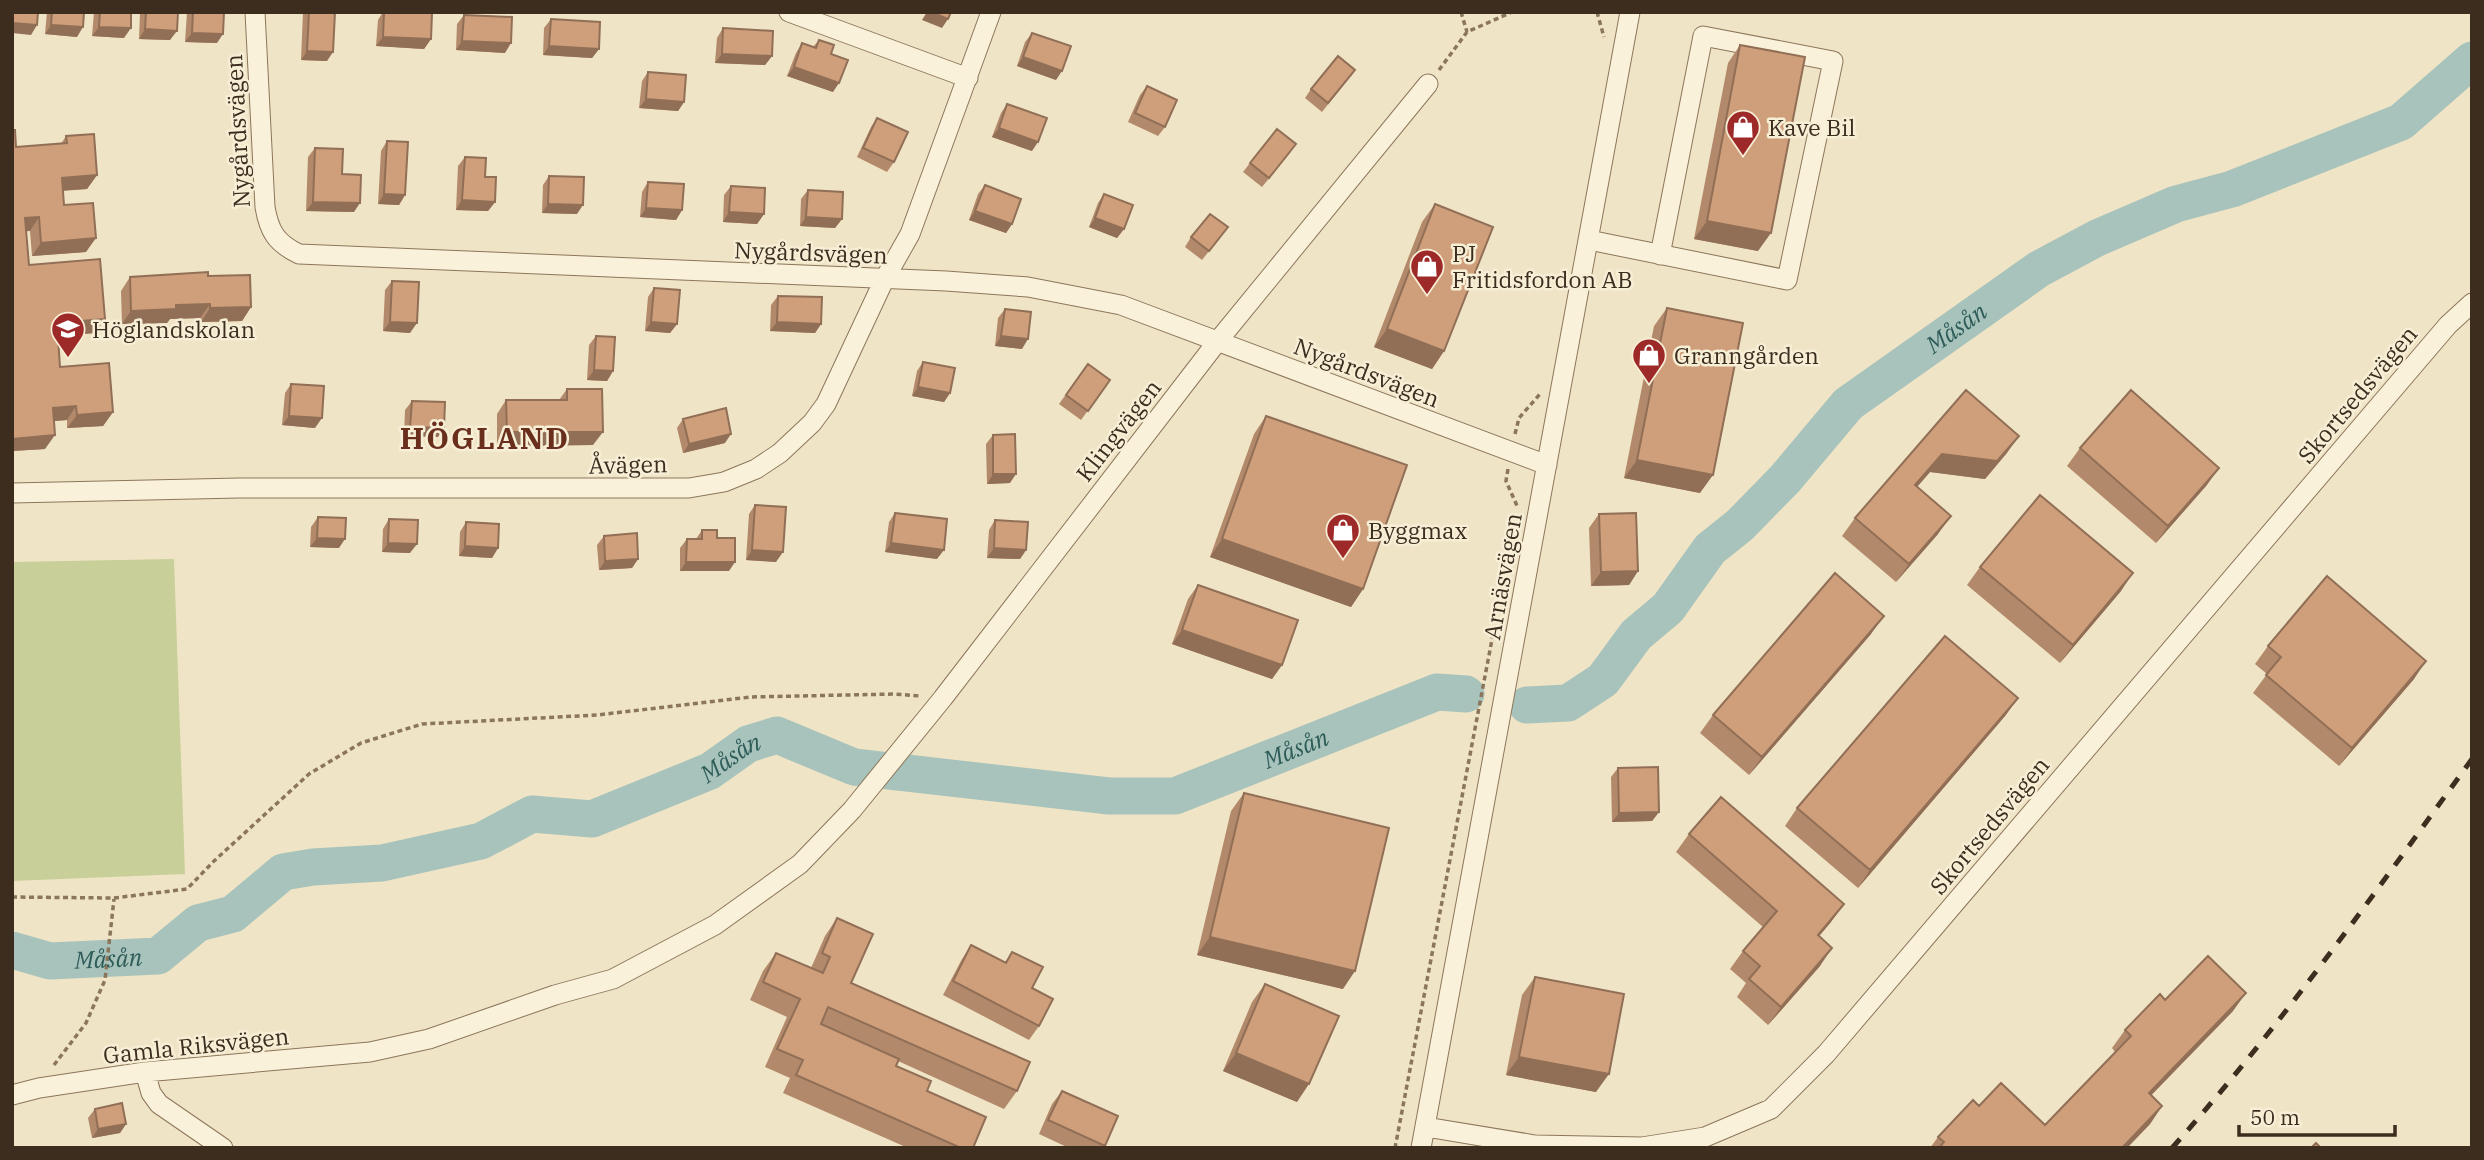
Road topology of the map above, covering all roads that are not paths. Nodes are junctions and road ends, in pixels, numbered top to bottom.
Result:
1 (255, 12) edge
2 (789, 12) edge
3 (991, 12) edge
4 (1630, 12) edge
5 (968, 78) junction
6 (1428, 84) road end
7 (1590, 240) junction
8 (1660, 255) junction
9 (884, 280) junction
10 (2472, 303) edge
11 (1217, 342) junction
12 (1547, 465) junction
13 (12, 493) edge
14 (852, 810) joint
15 (145, 1072) junction
16 (12, 1095) edge
17 (1426, 1128) junction
18 (223, 1148) edge
19 (1421, 1148) edge

1 - 9 street, Nygårdsvägen
2 - 5 street
3 - 5 street, Åvägen
4 - 7 street, Arnäsvägen
5 - 9 street, Åvägen
6 - 11 street, Klingvägen
7 - 8 street
7 - 12 street, Arnäsvägen
8 - 8 street
9 - 11 street, Nygårdsvägen
9 - 13 street, Åvägen
10 - 17 street, Skortsedsvägen
11 - 12 street, Nygårdsvägen
11 - 14 street, Klingvägen
12 - 17 street, Arnäsvägen
14 - 15 street, Gamla Riksvägen
15 - 16 street, Gamla Riksvägen
15 - 18 street
17 - 19 street, Arnäsvägen

